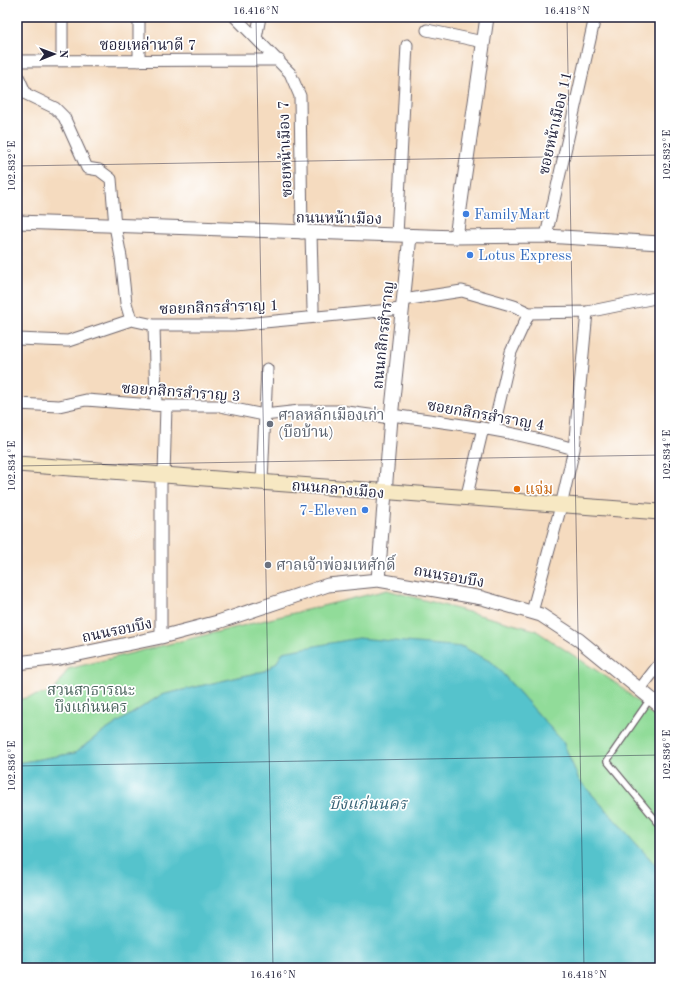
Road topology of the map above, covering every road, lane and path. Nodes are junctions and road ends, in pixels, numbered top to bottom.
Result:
1 (62, 17) edge
2 (139, 17) edge
3 (235, 17) edge
4 (260, 17) edge
5 (487, 17) edge
6 (594, 17) edge
7 (427, 30) dead end
8 (256, 38) junction
9 (483, 42) junction
10 (407, 46) dead end
11 (62, 60) junction
12 (279, 60) junction
13 (17, 61) edge
14 (139, 61) junction
15 (17, 74) edge
16 (17, 222) edge
17 (115, 226) junction
18 (307, 233) junction
19 (403, 236) junction
20 (546, 236) junction
21 (456, 237) junction
22 (660, 243) edge
23 (660, 296) edge
24 (402, 304) junction
25 (313, 310) dead end
26 (587, 312) junction
27 (529, 313) junction
28 (131, 320) junction
29 (154, 325) junction
30 (17, 339) edge
31 (267, 369) dead end
32 (17, 404) edge
33 (161, 405) junction
34 (264, 415) junction
35 (391, 416) junction
36 (488, 429) junction
37 (574, 449) junction
38 (17, 464) edge
39 (163, 475) junction
40 (262, 482) junction
41 (386, 493) junction
42 (466, 499) junction
43 (561, 506) junction
44 (660, 512) edge
45 (378, 580) junction
46 (532, 612) junction
47 (161, 637) junction
48 (660, 662) edge
49 (17, 663) edge
50 (640, 689) junction
51 (655, 702) edge
52 (660, 825) edge

1 - 11 street
2 - 14 street
3 - 8 street, ซอยหน้าเมือง 7
4 - 8 street
5 - 9 street
6 - 20 street, ซอยหน้าเมือง 11
7 - 9 street
8 - 12 street, ซอยหน้าเมือง 7
9 - 21 street
10 - 19 street
11 - 13 street, ซอยเหล่านาดี 7
11 - 14 street, ซอยเหล่านาดี 7
12 - 14 street, ซอยเหล่านาดี 7
12 - 18 street, ซอยหน้าเมือง 7
15 - 17 street
16 - 17 street, ถนนหน้าเมือง
17 - 18 street, ถนนหน้าเมือง
17 - 28 street
18 - 19 street, ถนนหน้าเมือง
18 - 25 street, ซอยหน้าเมือง 7
19 - 21 street, ถนนหน้าเมือง
19 - 24 street, ถนนกสิกรสำราญ
20 - 21 street, ถนนหน้าเมือง
20 - 22 street, ถนนหน้าเมือง
23 - 26 street
24 - 27 street, ซอยกสิกรสำราญ 1
24 - 29 street, ซอยกสิกรสำราญ 1
24 - 35 street, ถนนกสิกรสำราญ
26 - 27 street
26 - 37 street
27 - 36 street
28 - 29 street, ซอยกสิกรสำราญ 1
28 - 30 street
29 - 33 street
31 - 34 street
32 - 33 street, ซอยกสิกรสำราญ 3
33 - 34 street, ซอยกสิกรสำราญ 3
33 - 39 street
34 - 35 street, ซอยกสิกรสำราญ 3
34 - 40 street
35 - 36 street, ซอยกสิกรสำราญ 4
35 - 41 street, ถนนกสิกรสำราญ
36 - 37 street, ซอยกสิกรสำราญ 4
36 - 42 street
37 - 43 street
38 - 39 main road, ถนนกลางเมือง
39 - 40 main road, ถนนกลางเมือง
39 - 47 street
40 - 41 main road, ถนนกลางเมือง
41 - 42 main road, ถนนกลางเมือง
41 - 45 street, ถนนกสิกรสำราญ
42 - 43 main road, ถนนกลางเมือง
43 - 44 main road, ถนนกลางเมือง
43 - 46 street
45 - 46 street, ถนนรอบบึง
45 - 47 street, ถนนรอบบึง
46 - 50 street, ถนนรอบบึง
47 - 49 street, ถนนรอบบึง
48 - 50 street
50 - 51 street, ถนนรอบบึง
51 - 52 lane

